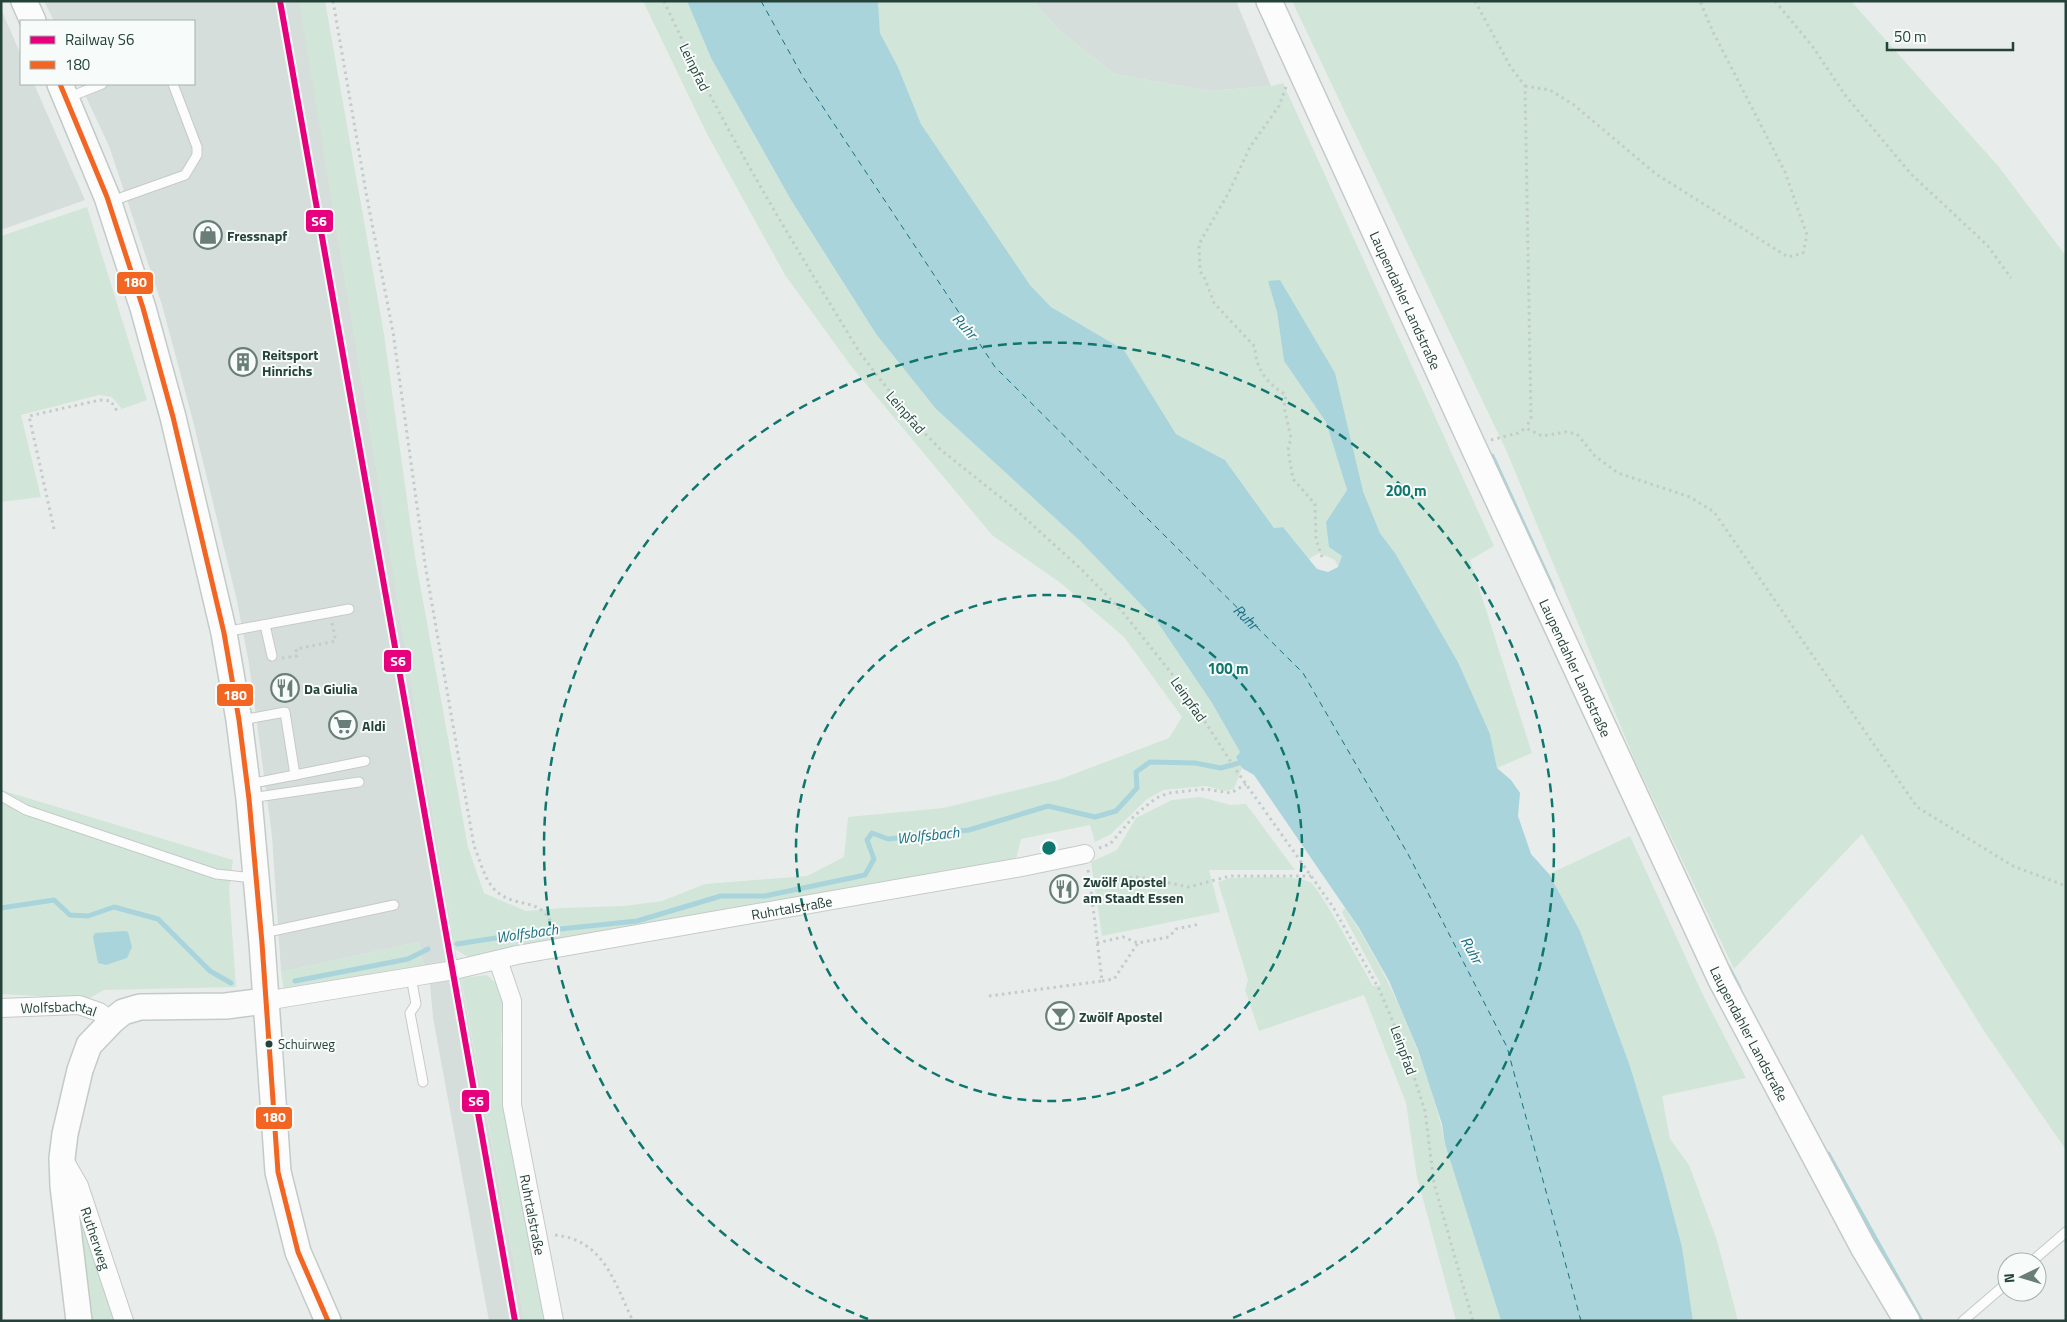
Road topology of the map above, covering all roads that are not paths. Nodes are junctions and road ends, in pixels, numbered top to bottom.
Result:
1 (24, 1) edge
2 (1269, 1) edge
3 (33, 20) edge
4 (96, 85) edge
5 (173, 85) edge
6 (63, 91) edge
7 (109, 202) junction
8 (349, 610) dead end
9 (265, 625) junction
10 (224, 632) junction
11 (276, 657) road end
12 (239, 720) junction
13 (365, 760) dead end
14 (295, 776) junction
15 (359, 782) dead end
16 (248, 791) junction
17 (1, 796) edge
18 (1085, 854) road end
19 (256, 878) junction
20 (394, 905) dead end
21 (261, 933) junction
22 (498, 960) junction
23 (412, 978) junction
24 (266, 1001) junction
25 (1, 1008) edge
26 (112, 1021) junction
27 (423, 1082) dead end
28 (62, 1158) junction
29 (2066, 1232) edge
30 (2043, 1252) edge
31 (1997, 1291) edge
32 (79, 1321) edge
33 (124, 1321) edge
34 (328, 1321) edge
35 (554, 1321) edge
36 (1906, 1321) edge
37 (1962, 1321) edge

1 - 3 main road
2 - 36 main road, Laupendahler Landstraße
4 - 6 lane
5 - 7 lane
6 - 7 main road
7 - 10 main road
8 - 9 lane
9 - 10 lane
9 - 11 lane
10 - 12 main road
12 - 14 lane
12 - 16 main road
13 - 14 lane
14 - 16 lane
15 - 16 lane
16 - 19 main road
17 - 19 lane
18 - 22 street, Ruhrtalstraße
19 - 21 main road
20 - 21 lane
21 - 24 main road
22 - 23 street, Ruhrtalstraße
22 - 35 street, Ruhrtalstraße
23 - 24 street, Ruhrtalstraße
23 - 27 lane
24 - 26 main road
24 - 34 main road
25 - 26 street, Wolfsbachtal
26 - 28 main road
28 - 32 main road
28 - 33 street, Rutherweg
29 - 30 lane
31 - 37 lane

